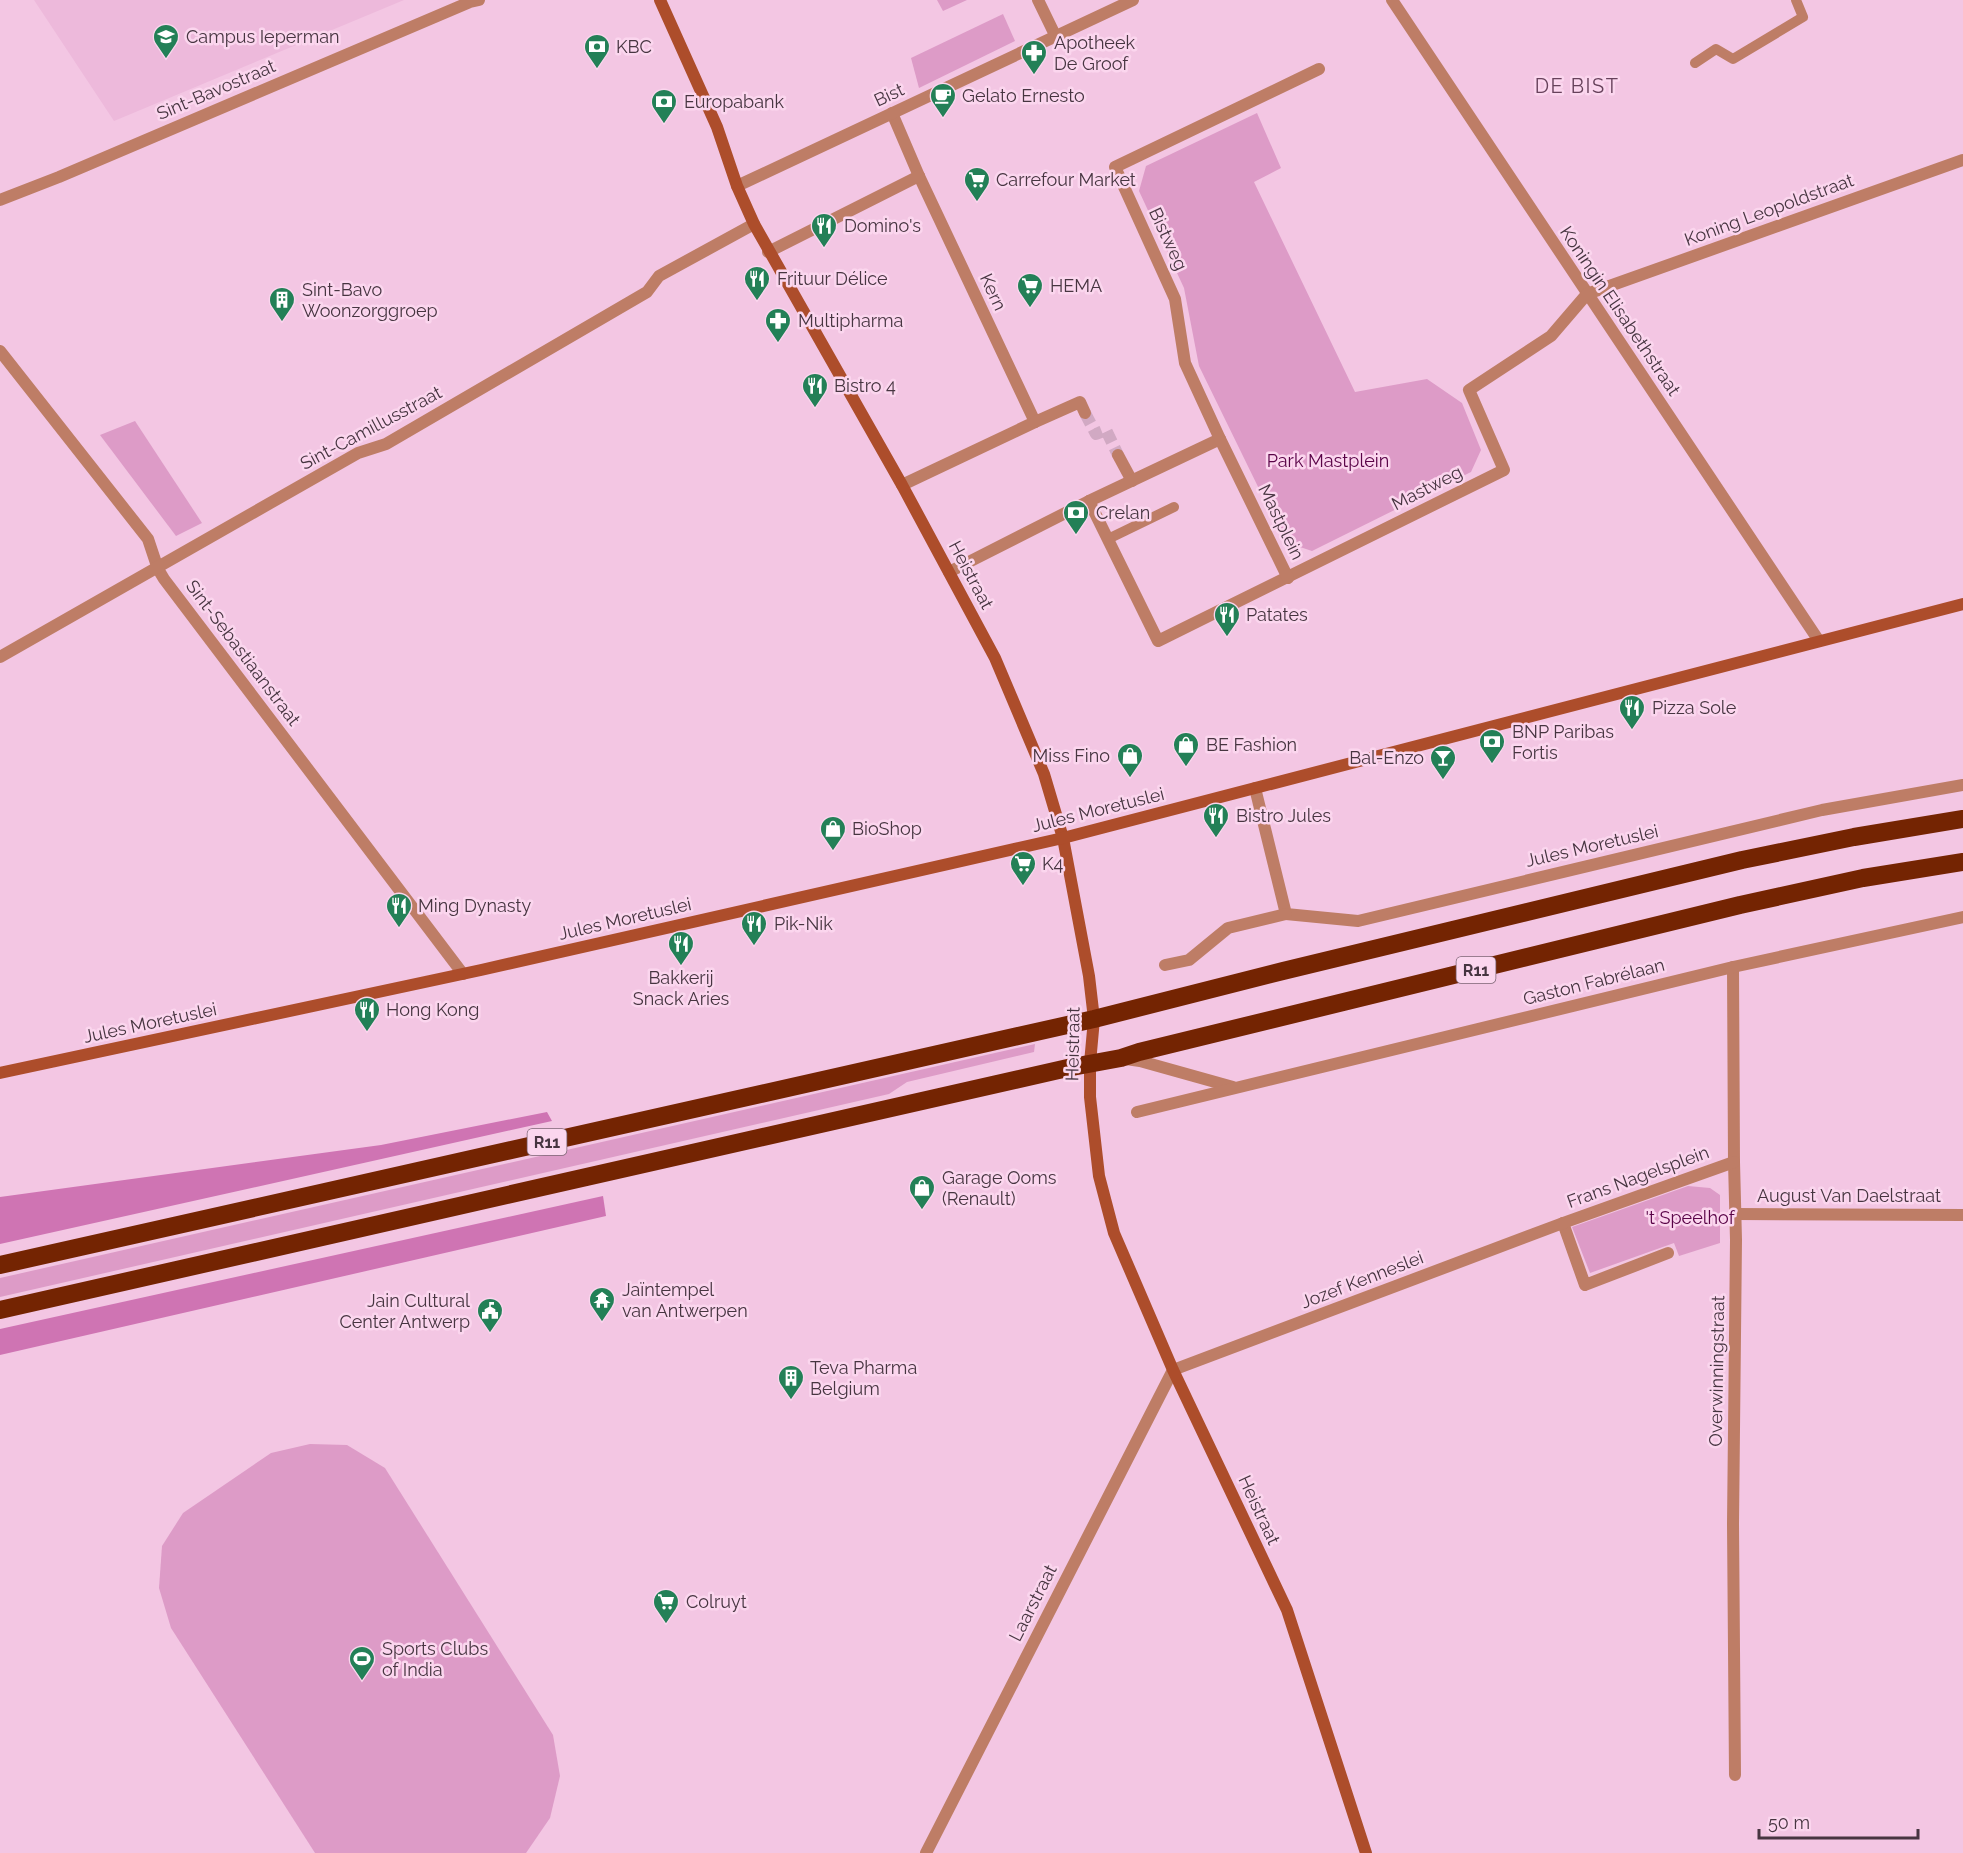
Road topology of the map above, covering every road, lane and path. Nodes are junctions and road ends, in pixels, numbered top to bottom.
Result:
1 (479, 0) edge
2 (660, 0) edge
3 (1038, 0) edge
4 (1133, 0) edge
5 (1392, 0) edge
6 (1796, 0) edge
7 (1056, 37) junction
8 (1695, 63) dead end
9 (1319, 69) dead end
10 (892, 113) junction
11 (1963, 160) edge
12 (919, 176) junction
13 (737, 186) junction
14 (0, 200) edge
15 (754, 224) junction
16 (768, 252) junction
17 (1587, 294) junction
18 (0, 351) edge
19 (1086, 413) tunnel mouth
20 (1035, 422) junction
21 (1220, 439) junction
22 (1118, 455) tunnel mouth
23 (1132, 481) junction
24 (902, 485) junction
25 (1089, 501) junction
26 (1174, 507) dead end
27 (1108, 539) junction
28 (158, 569) junction
29 (949, 572) junction
30 (1288, 578) junction
31 (1963, 604) edge
32 (1819, 641) junction
33 (0, 657) edge
34 (1963, 786) edge
35 (1255, 788) junction
36 (1963, 819) edge
37 (1063, 838) junction
38 (1963, 862) edge
39 (1286, 914) junction
40 (1963, 917) edge
41 (1165, 965) dead end
42 (1733, 968) junction
43 (463, 974) junction
44 (1094, 1019) junction
45 (1121, 1058) junction
46 (1090, 1063) junction
47 (0, 1073) edge
48 (1235, 1088) junction
49 (1137, 1112) dead end
50 (1734, 1162) junction
51 (1736, 1214) junction
52 (1963, 1215) edge
53 (1563, 1223) junction
54 (1668, 1253) dead end
55 (0, 1265) edge
56 (0, 1310) edge
57 (1173, 1370) junction
58 (1735, 1775) dead end
59 (926, 1853) edge
60 (1366, 1853) edge

1 - 14 street, Sint-Bavostraat
2 - 13 street
3 - 7 street
4 - 7 street, Bist
5 - 17 street, Koningin Elisabethstraat
6 - 8 lane
7 - 10 street, Bist
9 - 21 street, Bistweg
10 - 12 street, Kern
10 - 13 street, Bist
11 - 17 street, Koning Leopoldstraat
12 - 16 street
12 - 20 street, Kern
13 - 15 street
15 - 16 street, Heistraat
15 - 28 street, Sint-Camillusstraat
16 - 24 street, Heistraat
17 - 30 street, Mastweg
17 - 32 street, Koningin Elisabethstraat
18 - 28 street, Sint-Sebastiaanstraat
19 - 20 street
20 - 24 street
21 - 23 street
21 - 30 street, Mastplein
22 - 23 street
23 - 25 street
24 - 29 street, Heistraat
25 - 27 street, Mastplein
25 - 29 street
26 - 27 lane
27 - 30 street, Mastplein
28 - 33 street, Sint-Camillusstraat
28 - 43 street, Sint-Sebastiaanstraat
29 - 37 street, Heistraat
31 - 32 street, Jules Moretuslei
32 - 35 street, Jules Moretuslei
34 - 39 street, Jules Moretuslei
35 - 37 street, Jules Moretuslei
35 - 39 street
36 - 44 highway, R11
37 - 43 street, Jules Moretuslei
37 - 44 street, Heistraat
38 - 45 highway, R11
39 - 41 street, Jules Moretuslei
40 - 42 street, Gaston Fabrélaan
42 - 48 street, Gaston Fabrélaan
42 - 50 street, Overwinningstraat
43 - 47 street, Jules Moretuslei
44 - 46 street, Heistraat
44 - 55 highway, R11
45 - 46 highway, R11
45 - 48 street, Gaston Fabrélaan
46 - 56 highway, R11
46 - 57 street, Heistraat
48 - 49 street, Gaston Fabrélaan
50 - 51 street, Overwinningstraat
50 - 53 street, Frans Nagelsplein
51 - 52 street, August Van Daelstraat
51 - 58 street, Overwinningstraat
53 - 54 street, Frans Nagelsplein
53 - 57 street, Jozef Kenneslei
57 - 59 street, Laarstraat
57 - 60 street, Heistraat

